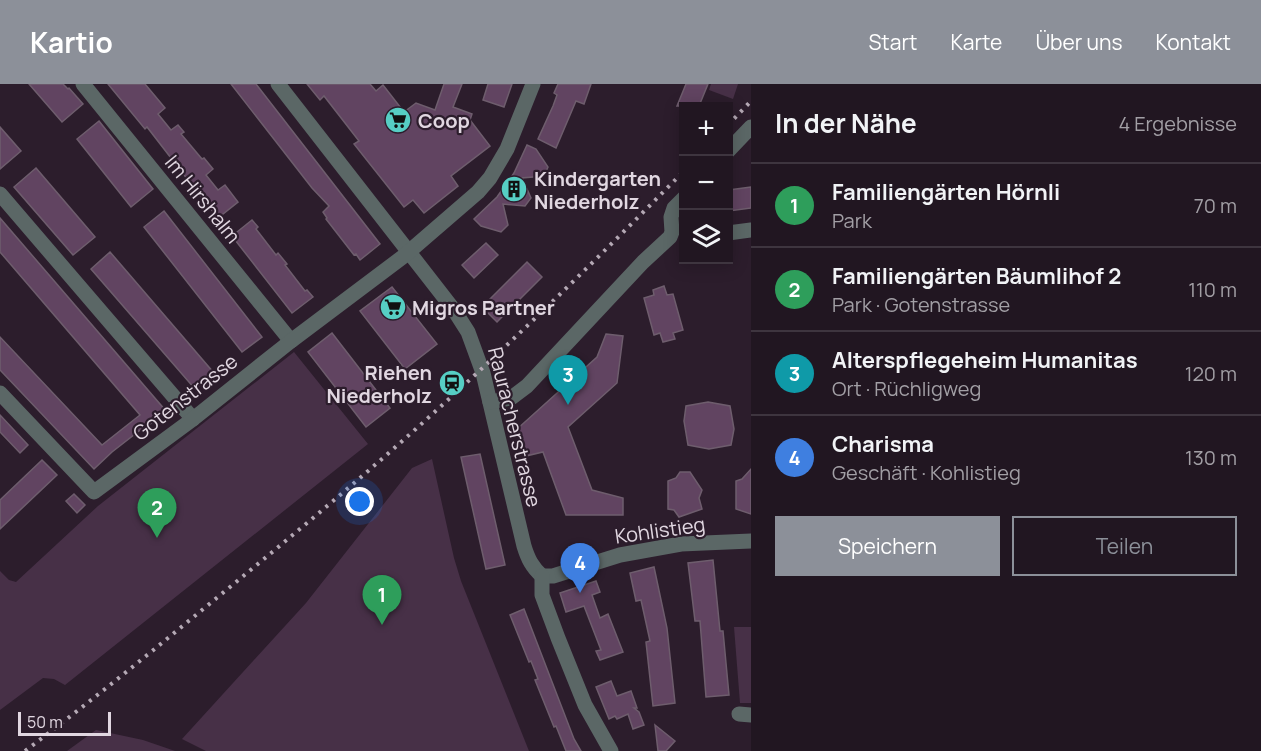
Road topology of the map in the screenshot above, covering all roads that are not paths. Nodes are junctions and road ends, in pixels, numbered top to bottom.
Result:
1 (83, 84) edge
2 (278, 84) edge
3 (533, 84) edge
4 (751, 127) edge
5 (733, 147) edge
6 (0, 194) edge
7 (679, 203) edge
8 (751, 231) edge
9 (733, 233) edge
10 (677, 238) edge
11 (409, 252) junction
12 (291, 341) junction
13 (0, 393) edge
14 (490, 402) junction
15 (193, 419) junction
16 (751, 541) edge
17 (542, 576) junction
18 (610, 751) edge

1 - 12 street, Im Hirshalm
2 - 11 street, Rauracherstrasse
3 - 11 street, Gotenstrasse
4 - 5 street
6 - 15 street
7 - 10 street
8 - 9 street
10 - 14 street
11 - 12 street, Gotenstrasse
11 - 14 street, Rauracherstrasse
12 - 15 street, Gotenstrasse
13 - 15 street, Gotenstrasse
14 - 17 street, Rauracherstrasse
16 - 17 street, Kohlistieg
17 - 18 street, Rauracherstrasse

